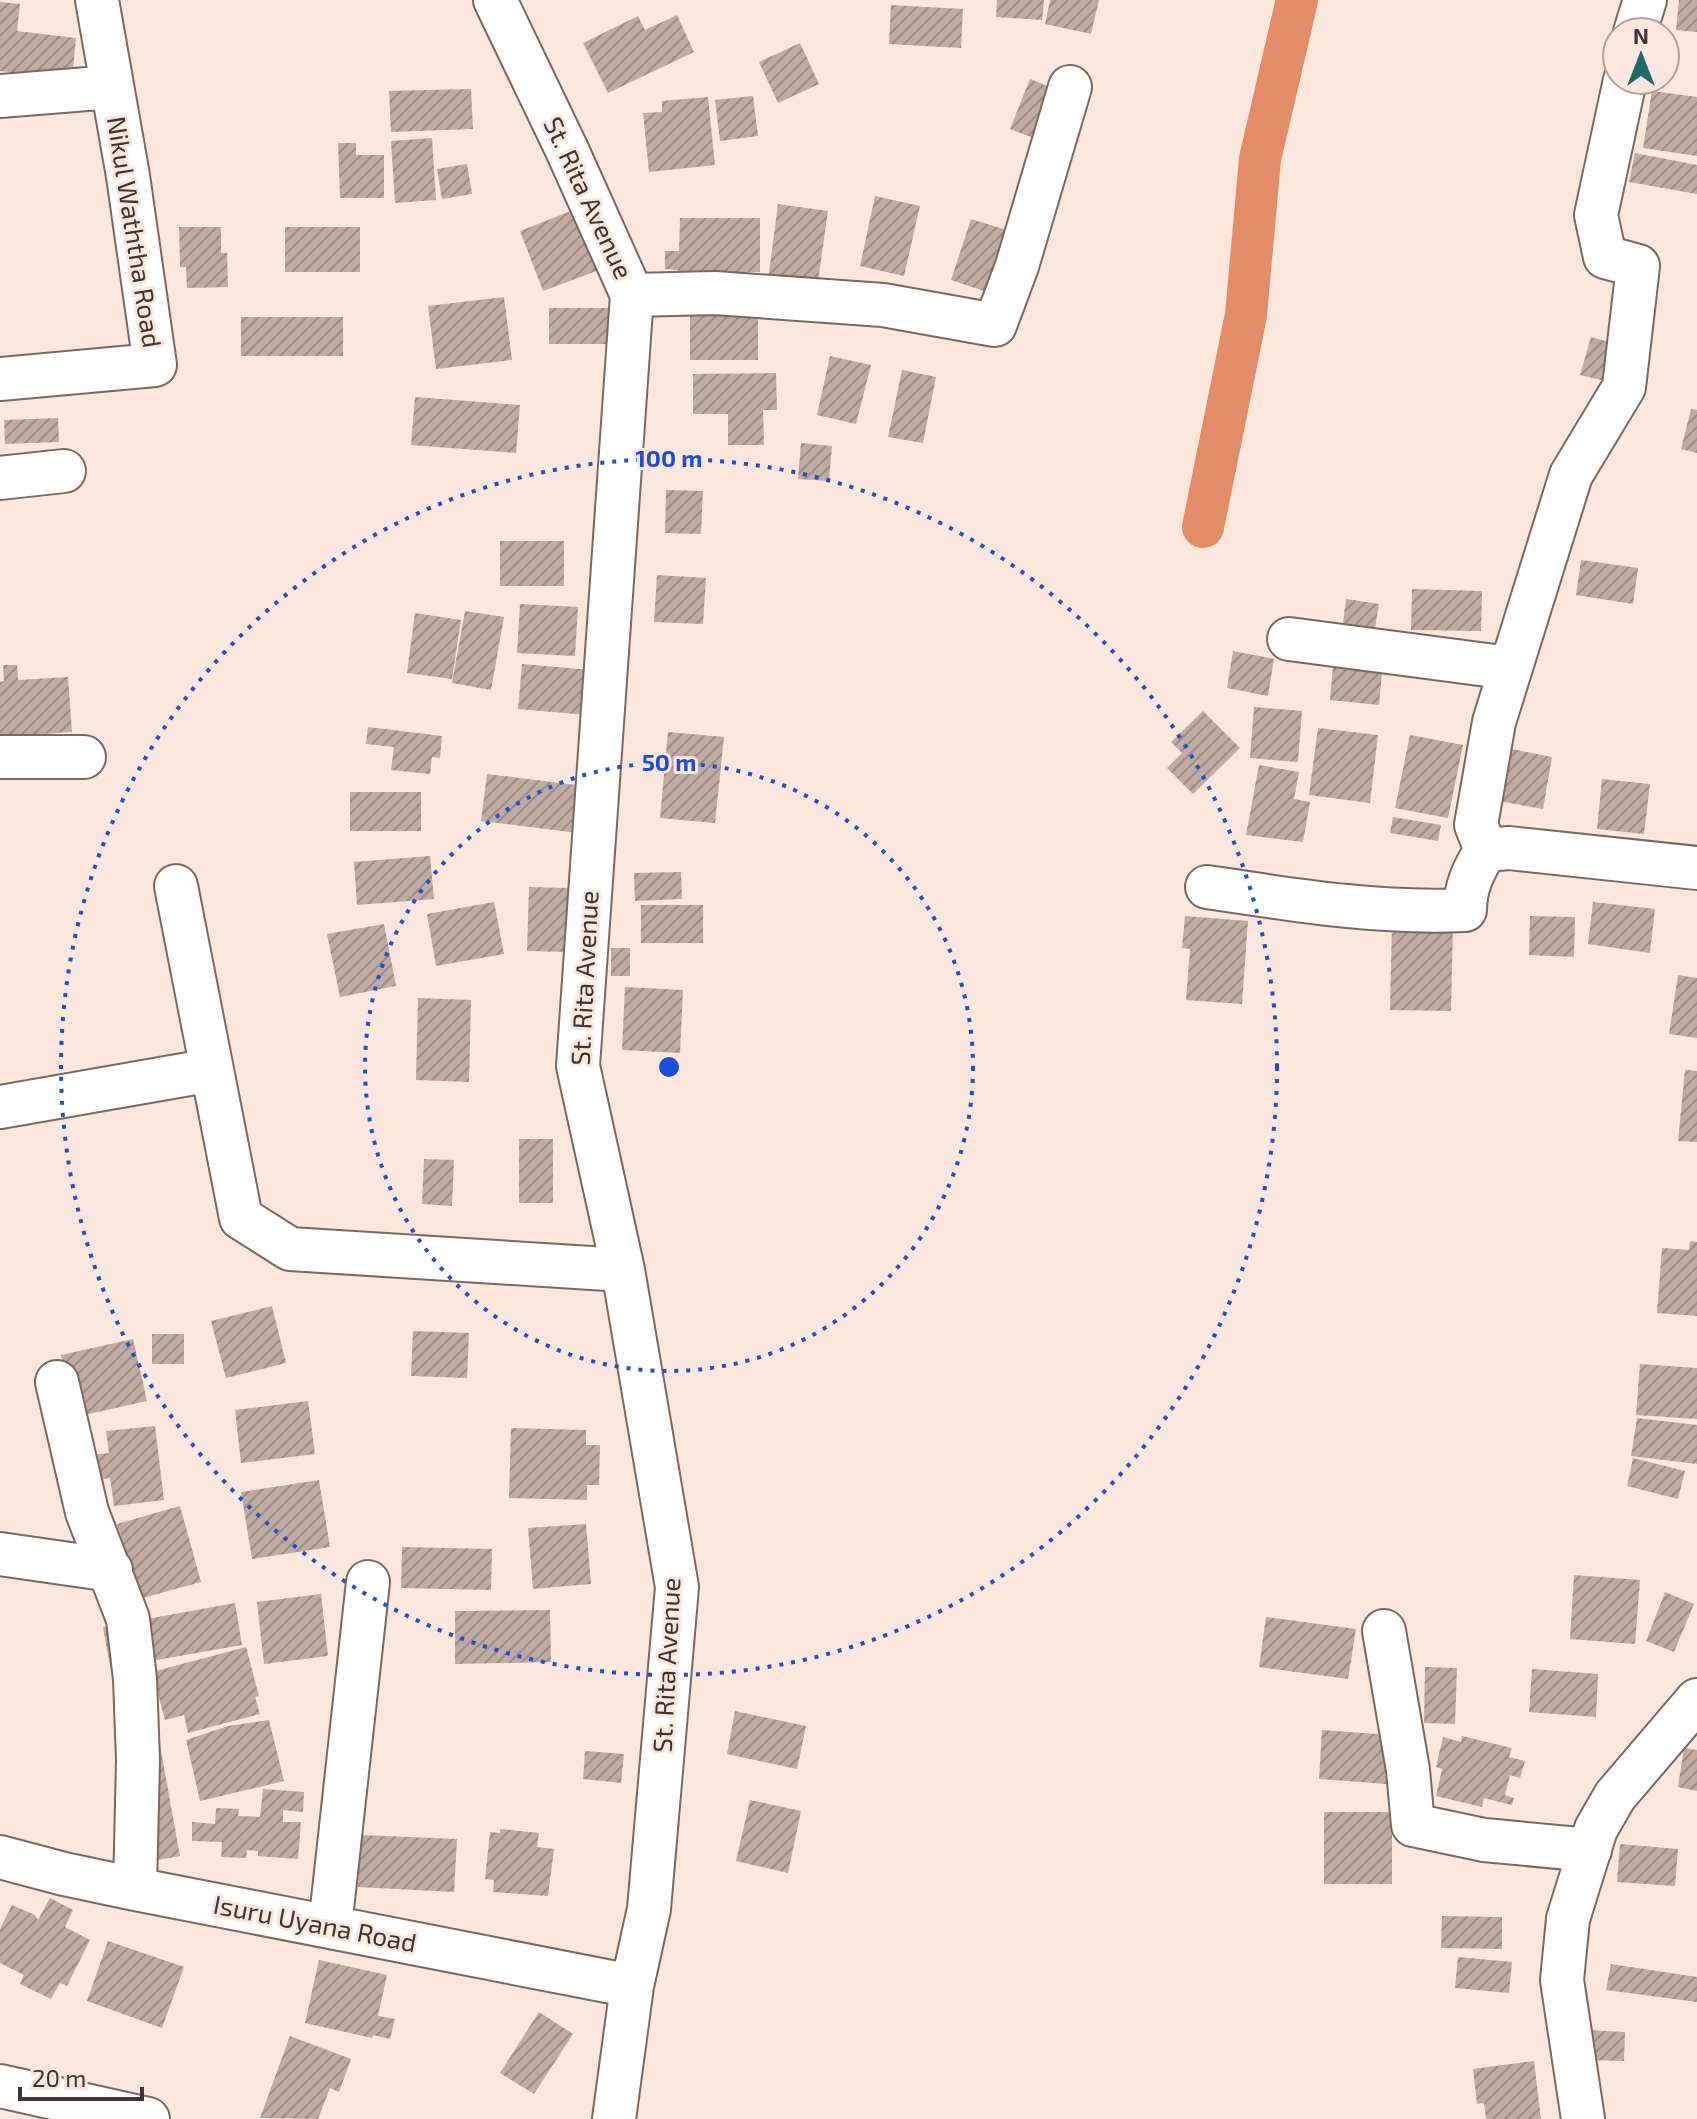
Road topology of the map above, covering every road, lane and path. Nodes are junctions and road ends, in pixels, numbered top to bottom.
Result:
1 (97, 0) edge
2 (495, 0) edge
3 (112, 87) junction
4 (1070, 87) dead end
5 (0, 96) edge
6 (1622, 96) edge
7 (632, 295) junction
8 (0, 379) edge
9 (64, 471) dead end
10 (0, 478) edge
11 (1289, 639) dead end
12 (1510, 668) junction
13 (0, 757) edge
14 (84, 757) dead end
15 (1486, 850) junction
16 (1697, 868) edge
17 (176, 886) dead end
18 (1207, 887) dead end
19 (212, 1070) junction
20 (0, 1107) edge
21 (623, 1270) junction
22 (57, 1382) dead end
23 (0, 1554) edge
24 (111, 1570) junction
25 (368, 1582) dead end
26 (1384, 1631) dead end
27 (1697, 1700) edge
28 (1590, 1850) junction
29 (0, 1857) edge
30 (135, 1889) junction
31 (330, 1927) junction
32 (632, 1986) junction
33 (0, 2086) edge
34 (69, 2110) edge
35 (148, 2119) edge
36 (614, 2119) edge
37 (1583, 2119) edge

1 - 3 street, Nikul Waththa Road
2 - 7 street, St. Rita Avenue
3 - 5 street, Nikul Waththa Road
3 - 8 street, Nikul Waththa Road
4 - 7 street
6 - 12 street
7 - 21 street, St. Rita Avenue
9 - 10 street
11 - 12 street
12 - 15 street
13 - 14 street
15 - 16 street
15 - 18 street
17 - 19 street
19 - 20 street
19 - 21 street
21 - 32 street, St. Rita Avenue
22 - 24 street
23 - 24 street
24 - 30 street
25 - 31 street
26 - 28 street
27 - 28 street
28 - 37 street
29 - 30 street, Isuru Uyana Road
30 - 31 street, Isuru Uyana Road
31 - 32 street, Isuru Uyana Road
32 - 36 street, St. Rita Avenue
33 - 34 street
34 - 35 street

